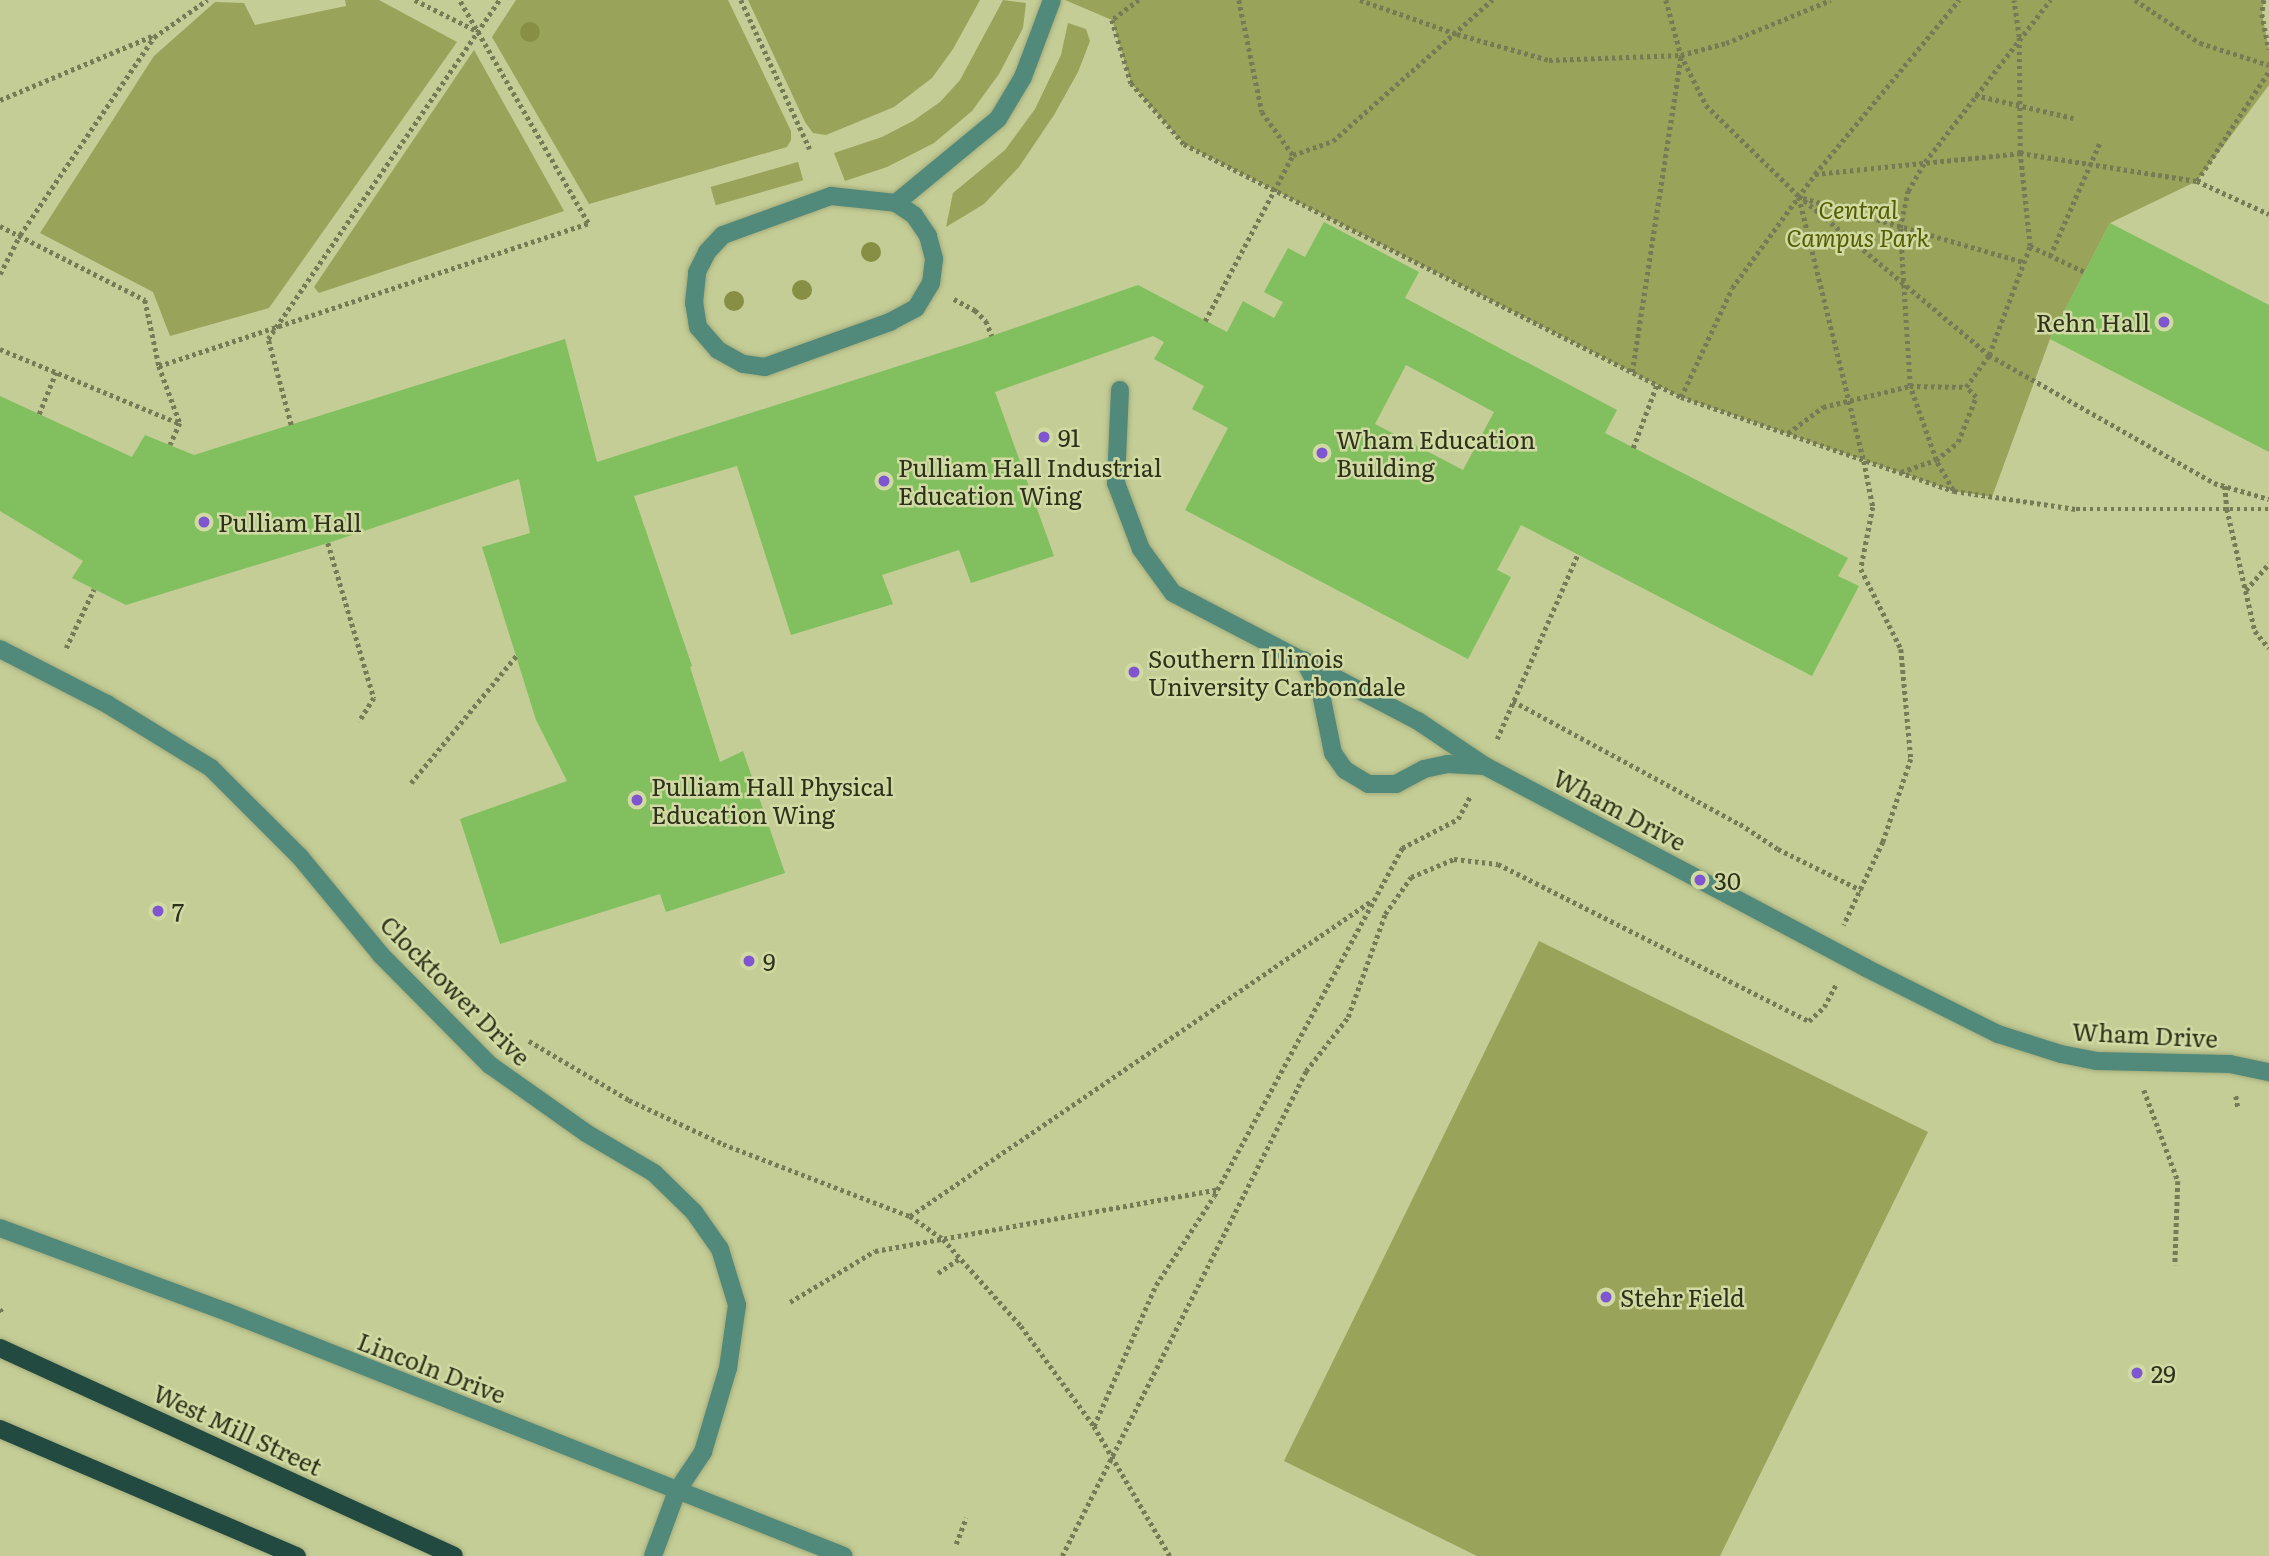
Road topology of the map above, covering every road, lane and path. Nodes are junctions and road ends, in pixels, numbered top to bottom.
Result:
1 (207, 0) edge
2 (415, 0) edge
3 (459, 0) edge
4 (499, 0) edge
5 (741, 0) edge
6 (1052, 0) edge
7 (1139, 0) edge
8 (1239, 0) edge
9 (1360, 0) edge
10 (1492, 0) edge
11 (1666, 0) edge
12 (1831, 0) edge
13 (1959, 0) edge
14 (2014, 0) edge
15 (2050, 0) edge
16 (2135, 0) edge
17 (2264, 0) edge
18 (478, 32) junction
19 (159, 34) junction
20 (1457, 34) junction
21 (2019, 37) junction
22 (2269, 49) edge
23 (1681, 55) junction
24 (2269, 65) edge
25 (2269, 71) edge
26 (1975, 95) junction
27 (0, 100) edge
28 (2020, 104) junction
29 (2073, 118) dead end
30 (2100, 142) dead end
31 (810, 149) dead end
32 (2020, 153) junction
33 (1293, 155) junction
34 (1925, 162) junction
35 (2092, 165) junction
36 (1815, 174) junction
37 (2197, 181) junction
38 (1272, 190) junction
39 (1799, 197) junction
40 (896, 203) junction
41 (2269, 214) edge
42 (0, 226) edge
43 (1900, 228) junction
44 (20, 235) junction
45 (2030, 246) junction
46 (2050, 256) junction
47 (2024, 262) junction
48 (2085, 272) dead end
49 (0, 274) edge
50 (1902, 282) junction
51 (947, 296) dead end
52 (1205, 321) dead end
53 (275, 327) junction
54 (992, 336) dead end
55 (0, 349) edge
56 (1989, 355) junction
57 (159, 366) junction
58 (56, 372) junction
59 (1632, 372) junction
60 (1657, 384) junction
61 (1910, 386) junction
62 (1966, 387) junction
63 (1120, 390) dead end
64 (1681, 397) junction
65 (1849, 401) junction
66 (39, 414) dead end
67 (180, 423) junction
68 (292, 425) dead end
69 (1788, 434) junction
70 (170, 445) dead end
71 (1633, 448) dead end
72 (1936, 460) junction
73 (1864, 461) junction
74 (1900, 472) junction
75 (2225, 486) junction
76 (1954, 491) junction
77 (2269, 499) edge
78 (2227, 509) junction
79 (2269, 509) edge
80 (328, 543) dead end
81 (1578, 554) dead end
82 (2269, 564) edge
83 (94, 589) dead end
84 (2246, 590) junction
85 (2269, 648) edge
86 (0, 649) edge
87 (65, 649) dead end
88 (516, 656) dead end
89 (1304, 660) junction
90 (1513, 701) junction
91 (359, 722) dead end
92 (1485, 766) junction
93 (411, 783) dead end
94 (1861, 890) junction
95 (1370, 902) junction
96 (1833, 950) junction
97 (1849, 959) junction
98 (529, 1041) dead end
99 (2133, 1063) junction
100 (2269, 1072) edge
101 (1219, 1189) junction
102 (910, 1216) junction
103 (0, 1228) edge
104 (943, 1239) junction
105 (960, 1258) junction
106 (2175, 1265) dead end
107 (938, 1273) dead end
108 (790, 1301) dead end
109 (0, 1348) edge
110 (1094, 1426) junction
111 (0, 1429) edge
112 (1114, 1457) junction
113 (677, 1491) junction
114 (966, 1518) dead end
115 (956, 1544) dead end
116 (297, 1556) edge
117 (454, 1556) edge
118 (653, 1556) edge
119 (844, 1556) edge
120 (1062, 1556) edge
121 (1170, 1556) edge

1 - 19 path
2 - 18 path
3 - 18 path
4 - 18 path
5 - 31 path
6 - 40 street
7 - 38 path
8 - 33 path
9 - 20 path
10 - 20 path
11 - 23 path
12 - 23 path
13 - 36 path
14 - 21 path
15 - 21 path
16 - 24 path
17 - 22 path
18 - 53 path
18 - 53 path
19 - 27 path
19 - 44 path
20 - 23 path
20 - 33 path
21 - 26 path
21 - 28 path
23 - 39 path
23 - 59 path
25 - 37 path
26 - 28 path
26 - 34 path
28 - 29 path
28 - 32 path
30 - 35 path
32 - 34 path
32 - 35 path
32 - 45 path
33 - 38 path
34 - 36 path
34 - 43 path
35 - 37 path
35 - 46 path
36 - 39 path
37 - 41 path
38 - 52 path
38 - 59 path
39 - 43 path
39 - 50 path
39 - 64 path
39 - 65 path
40 - 40 street
42 - 44 path
43 - 47 path
43 - 50 path
44 - 49 path
44 - 57 path
45 - 46 path
45 - 47 path
46 - 48 path
47 - 56 path
50 - 56 path
50 - 61 path
51 - 54 path
53 - 57 path
53 - 68 path
55 - 58 path
56 - 62 path
56 - 75 path
57 - 67 path
58 - 66 path
58 - 67 path
59 - 60 path
60 - 64 path
60 - 71 path
61 - 62 path
61 - 65 path
61 - 72 path
62 - 72 path
63 - 89 street, Wham Drive
64 - 69 path
65 - 69 path
65 - 73 path
67 - 70 path
69 - 73 path
72 - 74 path
72 - 76 path
73 - 74 path
73 - 94 path
74 - 76 path
75 - 77 path
75 - 78 path
76 - 78 path
78 - 79 path
78 - 84 path
80 - 91 path
81 - 90 path
82 - 84 path
83 - 87 path
84 - 85 path
86 - 113 street, Clocktower Drive
88 - 93 path
89 - 92 street, Wham Drive
89 - 92 street
90 - 92 path
90 - 94 path
92 - 95 path
92 - 96 street, Wham Drive
94 - 96 path
95 - 101 path
95 - 102 path
96 - 97 street, Wham Drive
97 - 99 street, Wham Drive
97 - 112 path
98 - 102 path
99 - 100 street, Wham Drive
99 - 106 path
101 - 104 path
101 - 110 path
102 - 104 path
103 - 113 street, Lincoln Drive
104 - 105 path
104 - 108 path
105 - 107 path
105 - 110 path
109 - 117 main road, West Mill Street
110 - 112 path
111 - 116 main road
112 - 120 path
112 - 121 path
113 - 118 street, Clocktower Drive
113 - 119 street, Lincoln Drive
114 - 115 path

